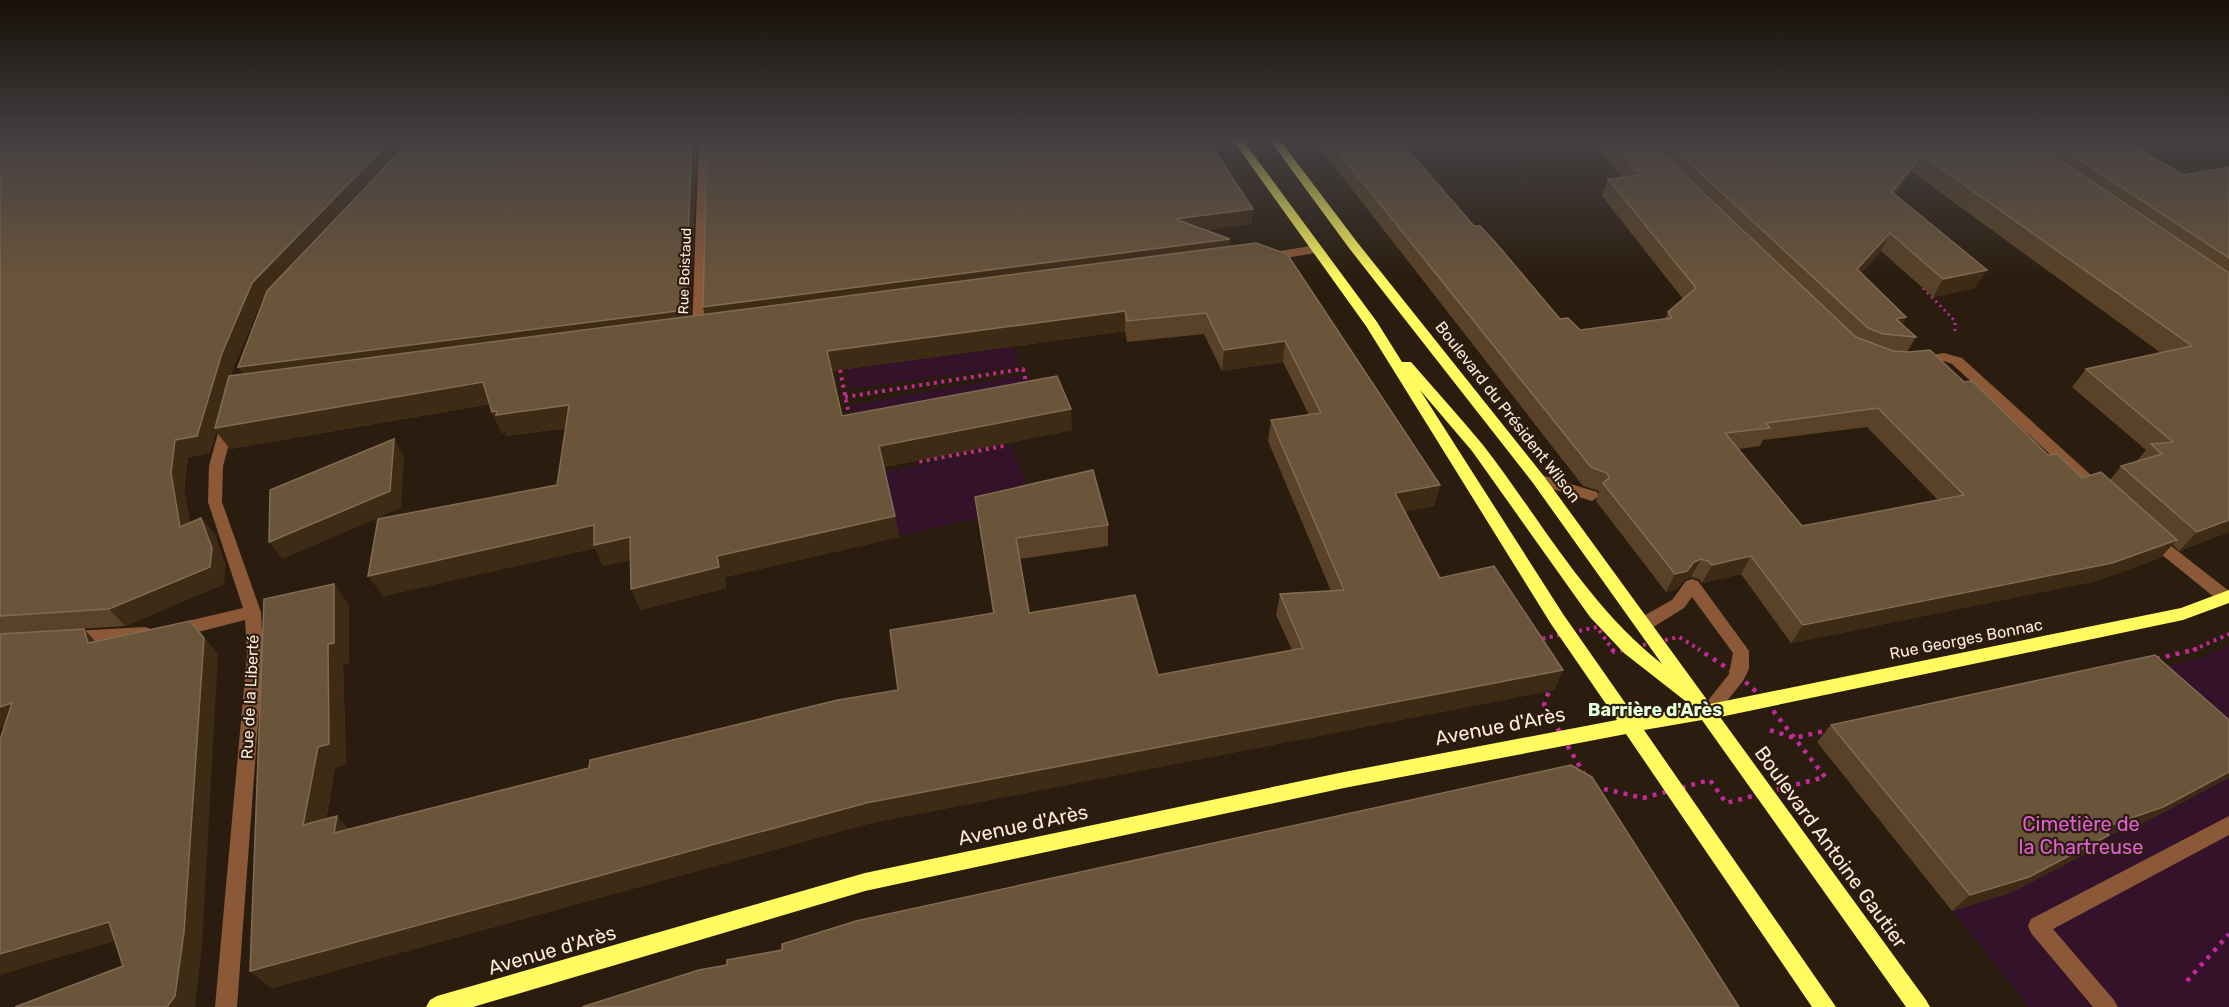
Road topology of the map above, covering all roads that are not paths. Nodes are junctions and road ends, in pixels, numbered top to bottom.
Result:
1 (703, 186) edge
2 (1271, 186) edge
3 (1309, 186) edge
4 (1317, 249) junction
5 (1256, 258) edge
6 (1372, 325) junction
7 (698, 331) edge
8 (1901, 364) edge
9 (231, 409) edge
10 (1538, 479) junction
11 (1592, 496) dead end
12 (2107, 498) edge
13 (2143, 530) edge
14 (2227, 597) edge
15 (253, 612) junction
16 (1644, 624) junction
17 (57, 639) edge
18 (1708, 712) junction
19 (1628, 726) junction
20 (2229, 825) edge
21 (226, 1007) edge
22 (437, 1007) edge
23 (1825, 1007) edge
24 (1919, 1007) edge
25 (2107, 1007) edge

1 - 7 street, Rue Boistaud
2 - 4 main road
3 - 10 main road, Boulevard du Président Wilson
4 - 5 street
4 - 6 main road
6 - 18 main road
6 - 19 main road
8 - 12 street
9 - 15 street, Rue de la Liberté
10 - 11 street
10 - 16 main road, Boulevard du Président Wilson
13 - 14 street
14 - 18 main road, Rue Georges Bonnac
15 - 17 street
15 - 21 street, Rue de la Liberté
16 - 18 main road, Boulevard du Président Wilson
16 - 18 street
18 - 19 main road, Rue Georges Bonnac
18 - 24 main road, Boulevard Antoine Gautier
19 - 22 main road, Avenue d'Arès
19 - 23 main road
20 - 25 street

